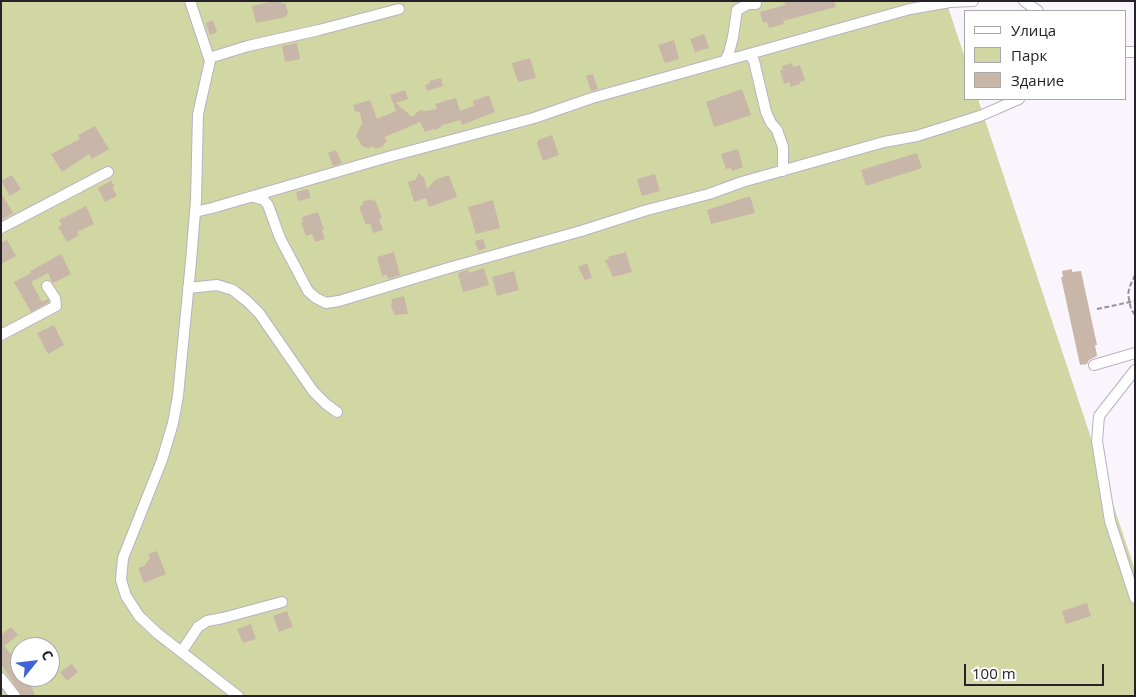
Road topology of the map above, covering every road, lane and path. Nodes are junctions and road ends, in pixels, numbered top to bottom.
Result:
1 (190, 1) edge
2 (973, 1) edge
3 (1024, 1) edge
4 (756, 4) dead end
5 (399, 9) dead end
6 (1037, 10) edge
7 (749, 54) junction
8 (209, 58) junction
9 (725, 61) junction
10 (1016, 100) edge
11 (783, 171) junction
12 (108, 172) dead end
13 (254, 196) junction
14 (195, 212) junction
15 (1, 228) edge
16 (1135, 276) edge
17 (47, 286) dead end
18 (188, 288) junction
19 (1135, 301) edge
20 (1129, 302) junction
21 (1097, 309) dead end
22 (1135, 315) edge
23 (1, 335) edge
24 (1135, 353) edge
25 (1094, 365) dead end
26 (1135, 370) edge
27 (337, 412) dead end
28 (1135, 598) edge
29 (282, 602) dead end
30 (182, 651) junction
31 (1, 678) edge
32 (15, 696) edge
33 (238, 696) edge

1 - 8 street
2 - 7 street
3 - 6 street
4 - 9 street
5 - 8 street
7 - 9 street
7 - 11 street
8 - 14 street
9 - 13 street
10 - 11 street
11 - 13 street
12 - 15 street
13 - 14 street
14 - 18 street
16 - 20 path
17 - 23 street
18 - 27 street
18 - 30 street
19 - 20 path
20 - 21 path
20 - 22 path
24 - 25 street
26 - 28 street
29 - 30 street
30 - 33 street
31 - 32 street

